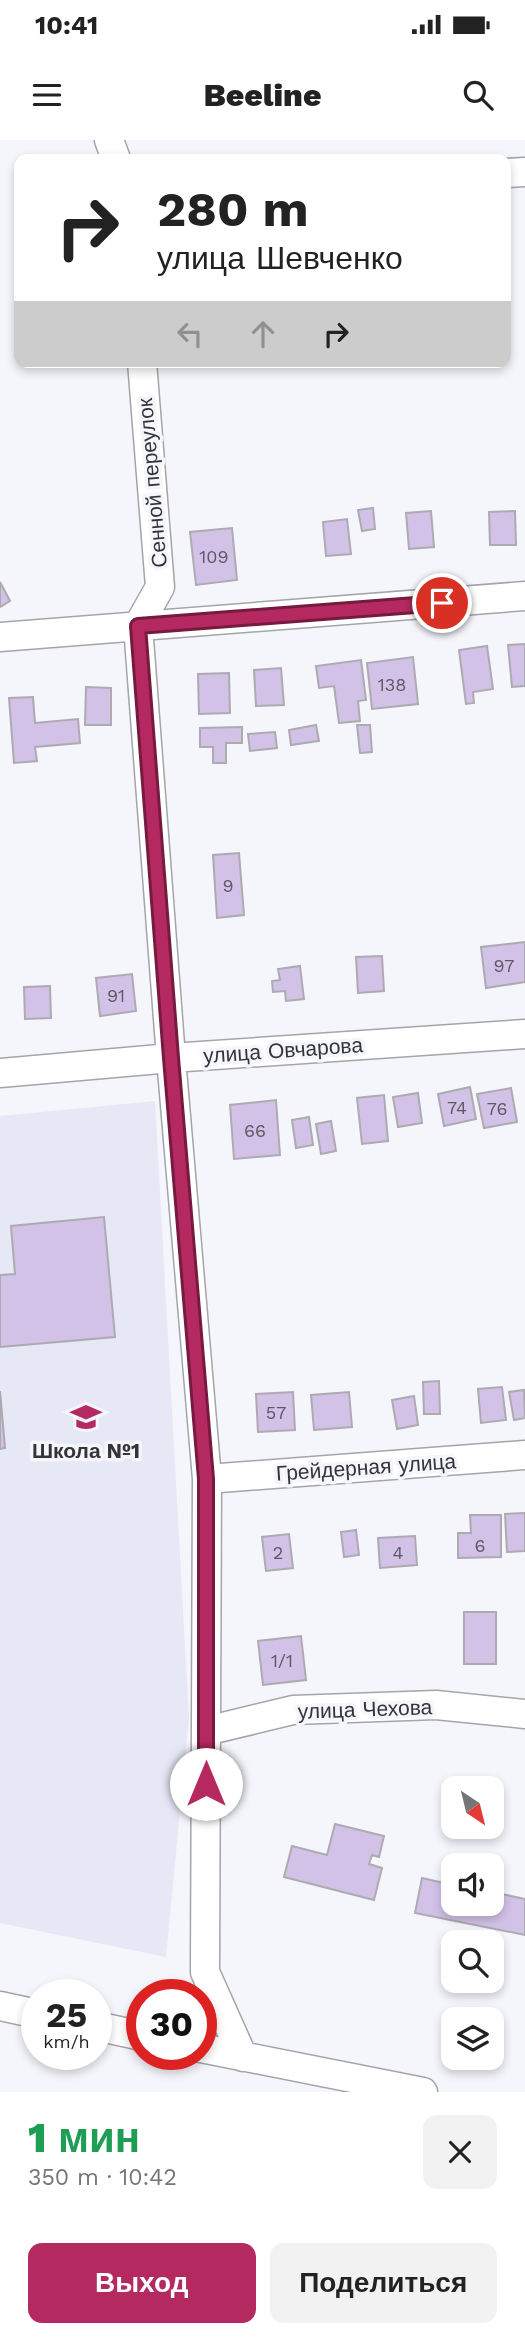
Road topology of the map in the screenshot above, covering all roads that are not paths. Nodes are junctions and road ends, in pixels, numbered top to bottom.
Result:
1 (142, 368) edge
2 (525, 596) edge
3 (138, 626) junction
4 (0, 637) edge
5 (525, 1034) edge
6 (171, 1058) junction
7 (0, 1073) edge
8 (525, 1455) edge
9 (206, 1479) junction
10 (525, 1714) edge
11 (206, 1731) junction
12 (0, 2006) edge
13 (21, 2011) edge
14 (217, 2051) edge
15 (243, 2057) junction
16 (423, 2092) edge

1 - 3 street, Сенной переулок
2 - 3 street
3 - 4 street
3 - 6 street
5 - 6 street, улица Овчарова
6 - 7 street, улица Овчарова
6 - 9 street
8 - 9 street, Грейдерная улица
9 - 11 street
10 - 11 street, улица Чехова
11 - 15 street
12 - 13 street
14 - 15 street
15 - 16 street

